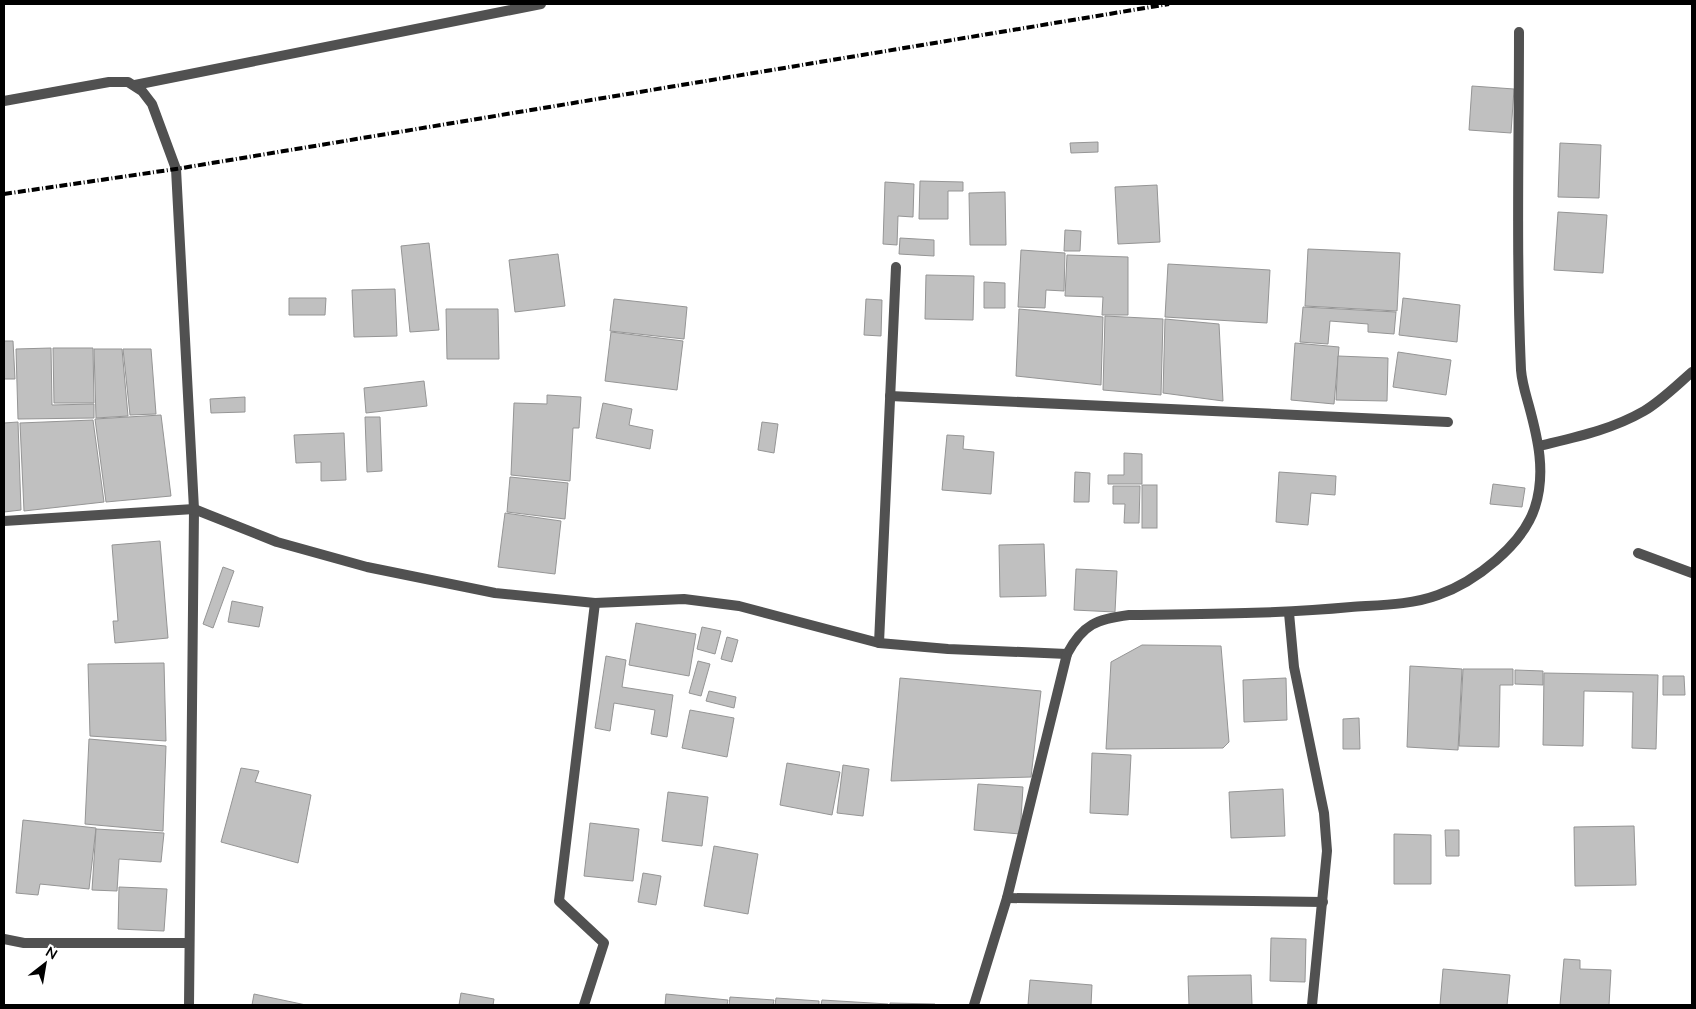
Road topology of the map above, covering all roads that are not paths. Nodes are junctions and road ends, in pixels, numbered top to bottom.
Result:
1 (542, 4) edge
2 (1519, 32) dead end
3 (135, 85) junction
4 (4, 101) edge
5 (896, 267) dead end
6 (1692, 372) edge
7 (890, 396) junction
8 (1448, 422) dead end
9 (1539, 446) junction
10 (194, 509) junction
11 (4, 521) edge
12 (1638, 552) dead end
13 (1692, 573) edge
14 (595, 603) junction
15 (1289, 613) junction
16 (879, 643) junction
17 (1067, 654) junction
18 (1007, 898) junction
19 (1323, 902) junction
20 (4, 939) edge
21 (189, 943) junction
22 (189, 1005) edge
23 (584, 1005) edge
24 (974, 1005) edge
25 (1312, 1005) edge

1 - 3 street
2 - 9 street
3 - 4 street
3 - 10 street
5 - 7 street
6 - 9 street
7 - 8 street
7 - 16 street
9 - 15 street
10 - 11 street
10 - 14 street
10 - 21 street
12 - 13 street
14 - 16 street
14 - 23 street
15 - 17 street
15 - 19 street
16 - 17 street
17 - 18 street
18 - 19 street
18 - 24 street
19 - 25 street
20 - 21 street
21 - 22 street

